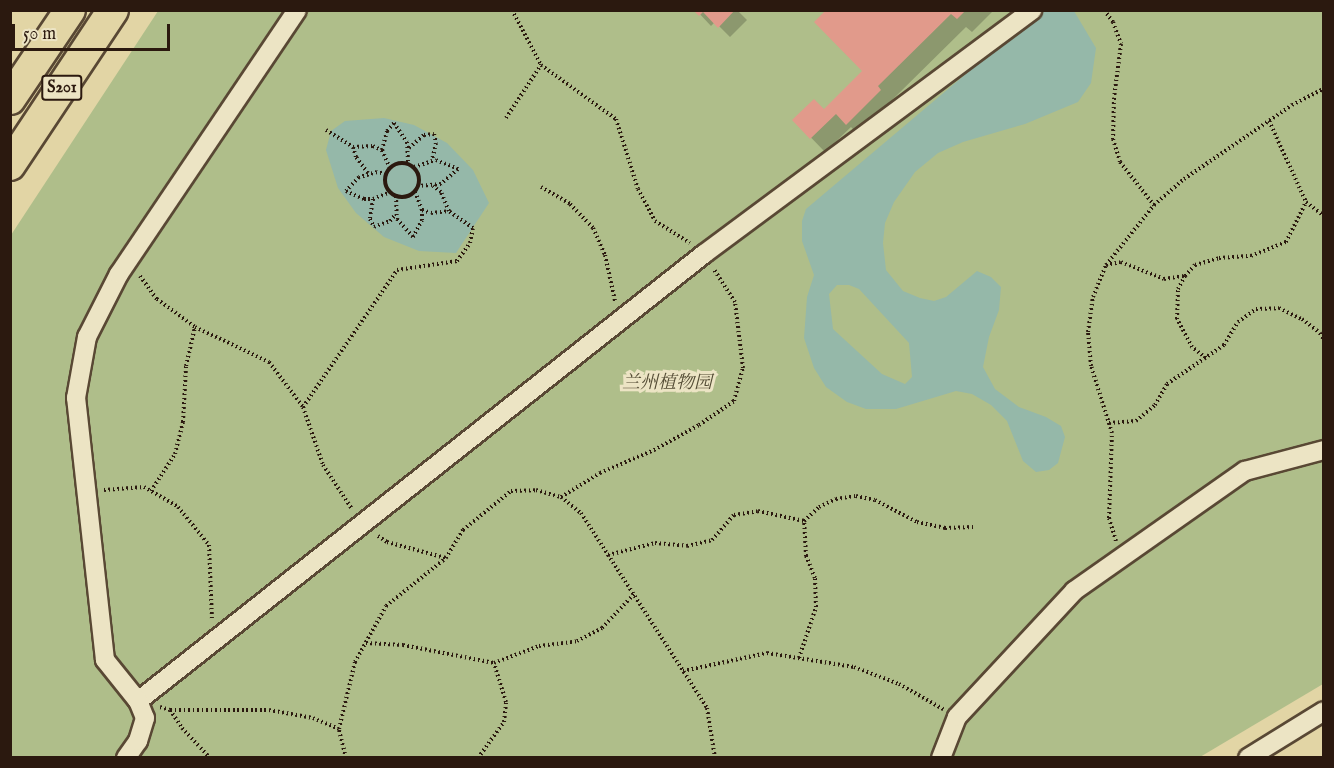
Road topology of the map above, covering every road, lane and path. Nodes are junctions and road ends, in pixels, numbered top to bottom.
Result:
1 (70, 10) edge
2 (113, 10) edge
3 (297, 10) edge
4 (512, 10) edge
5 (1032, 10) edge
6 (1104, 10) edge
7 (541, 65) junction
8 (1323, 88) edge
9 (10, 99) edge
10 (506, 118) dead end
11 (1269, 121) junction
12 (326, 130) dead end
13 (353, 147) junction
14 (409, 148) junction
15 (382, 150) junction
16 (432, 161) junction
17 (408, 164) junction
18 (10, 165) edge
19 (414, 167) junction
20 (390, 168) junction
21 (368, 173) junction
22 (386, 174) junction
23 (418, 186) junction
24 (433, 186) junction
25 (541, 187) dead end
26 (390, 192) junction
27 (415, 192) junction
28 (396, 196) junction
29 (373, 199) junction
30 (1306, 202) junction
31 (1154, 205) junction
32 (422, 210) junction
33 (449, 211) junction
34 (396, 214) junction
35 (1323, 216) edge
36 (704, 254) junction
37 (128, 261) junction
38 (1106, 265) junction
39 (1185, 276) junction
40 (616, 323) junction
41 (195, 327) junction
42 (1323, 340) edge
43 (1206, 358) junction
44 (303, 406) junction
45 (1109, 423) junction
46 (1323, 450) edge
47 (151, 491) junction
48 (86, 492) junction
49 (561, 497) junction
50 (804, 521) junction
51 (361, 524) junction
52 (973, 527) dead end
53 (608, 555) junction
54 (446, 558) junction
55 (1121, 559) junction
56 (634, 594) junction
57 (214, 640) junction
58 (366, 643) junction
59 (799, 658) junction
60 (494, 663) junction
61 (683, 671) junction
62 (138, 701) junction
63 (170, 710) junction
64 (1323, 711) edge
65 (957, 717) junction
66 (339, 729) junction
67 (126, 758) edge
68 (210, 758) edge
69 (346, 758) edge
70 (478, 758) edge
71 (715, 758) edge
72 (941, 758) edge
73 (1248, 758) edge

1 - 9 main road, S201
2 - 18 main road, S201
3 - 37 street
4 - 7 path
5 - 36 street
6 - 31 path
7 - 10 path
7 - 36 path
8 - 11 path
11 - 30 path
11 - 31 path
12 - 13 path
13 - 15 path
13 - 21 path
14 - 15 path
14 - 16 path
14 - 17 path
15 - 20 path
16 - 19 path
16 - 24 path
17 - 19 path
17 - 20 path
19 - 23 path
20 - 22 path
21 - 22 path
21 - 29 path
22 - 26 path
23 - 24 path
23 - 27 path
24 - 33 path
25 - 40 path
26 - 28 path
26 - 29 path
27 - 28 path
27 - 32 path
28 - 34 path
29 - 34 path
30 - 35 path
30 - 39 path
31 - 38 path
32 - 33 path
32 - 34 path
33 - 44 path
36 - 40 street
36 - 49 path
37 - 41 path
37 - 48 street
38 - 39 path
38 - 45 path
39 - 43 path
40 - 51 street
41 - 44 path
41 - 47 path
42 - 43 path
43 - 45 path
44 - 51 path
45 - 55 path
46 - 55 street
47 - 48 path
47 - 57 path
48 - 62 street
49 - 53 path
49 - 54 path
50 - 52 path
50 - 53 path
50 - 59 path
51 - 54 path
51 - 57 street
53 - 56 path
54 - 58 path
55 - 65 street
56 - 60 path
56 - 61 path
57 - 62 street
58 - 60 path
58 - 66 path
59 - 61 path
59 - 65 path
60 - 70 path
61 - 71 path
62 - 63 path
62 - 67 street
63 - 66 path
63 - 68 path
64 - 73 street
65 - 72 street
66 - 69 path

